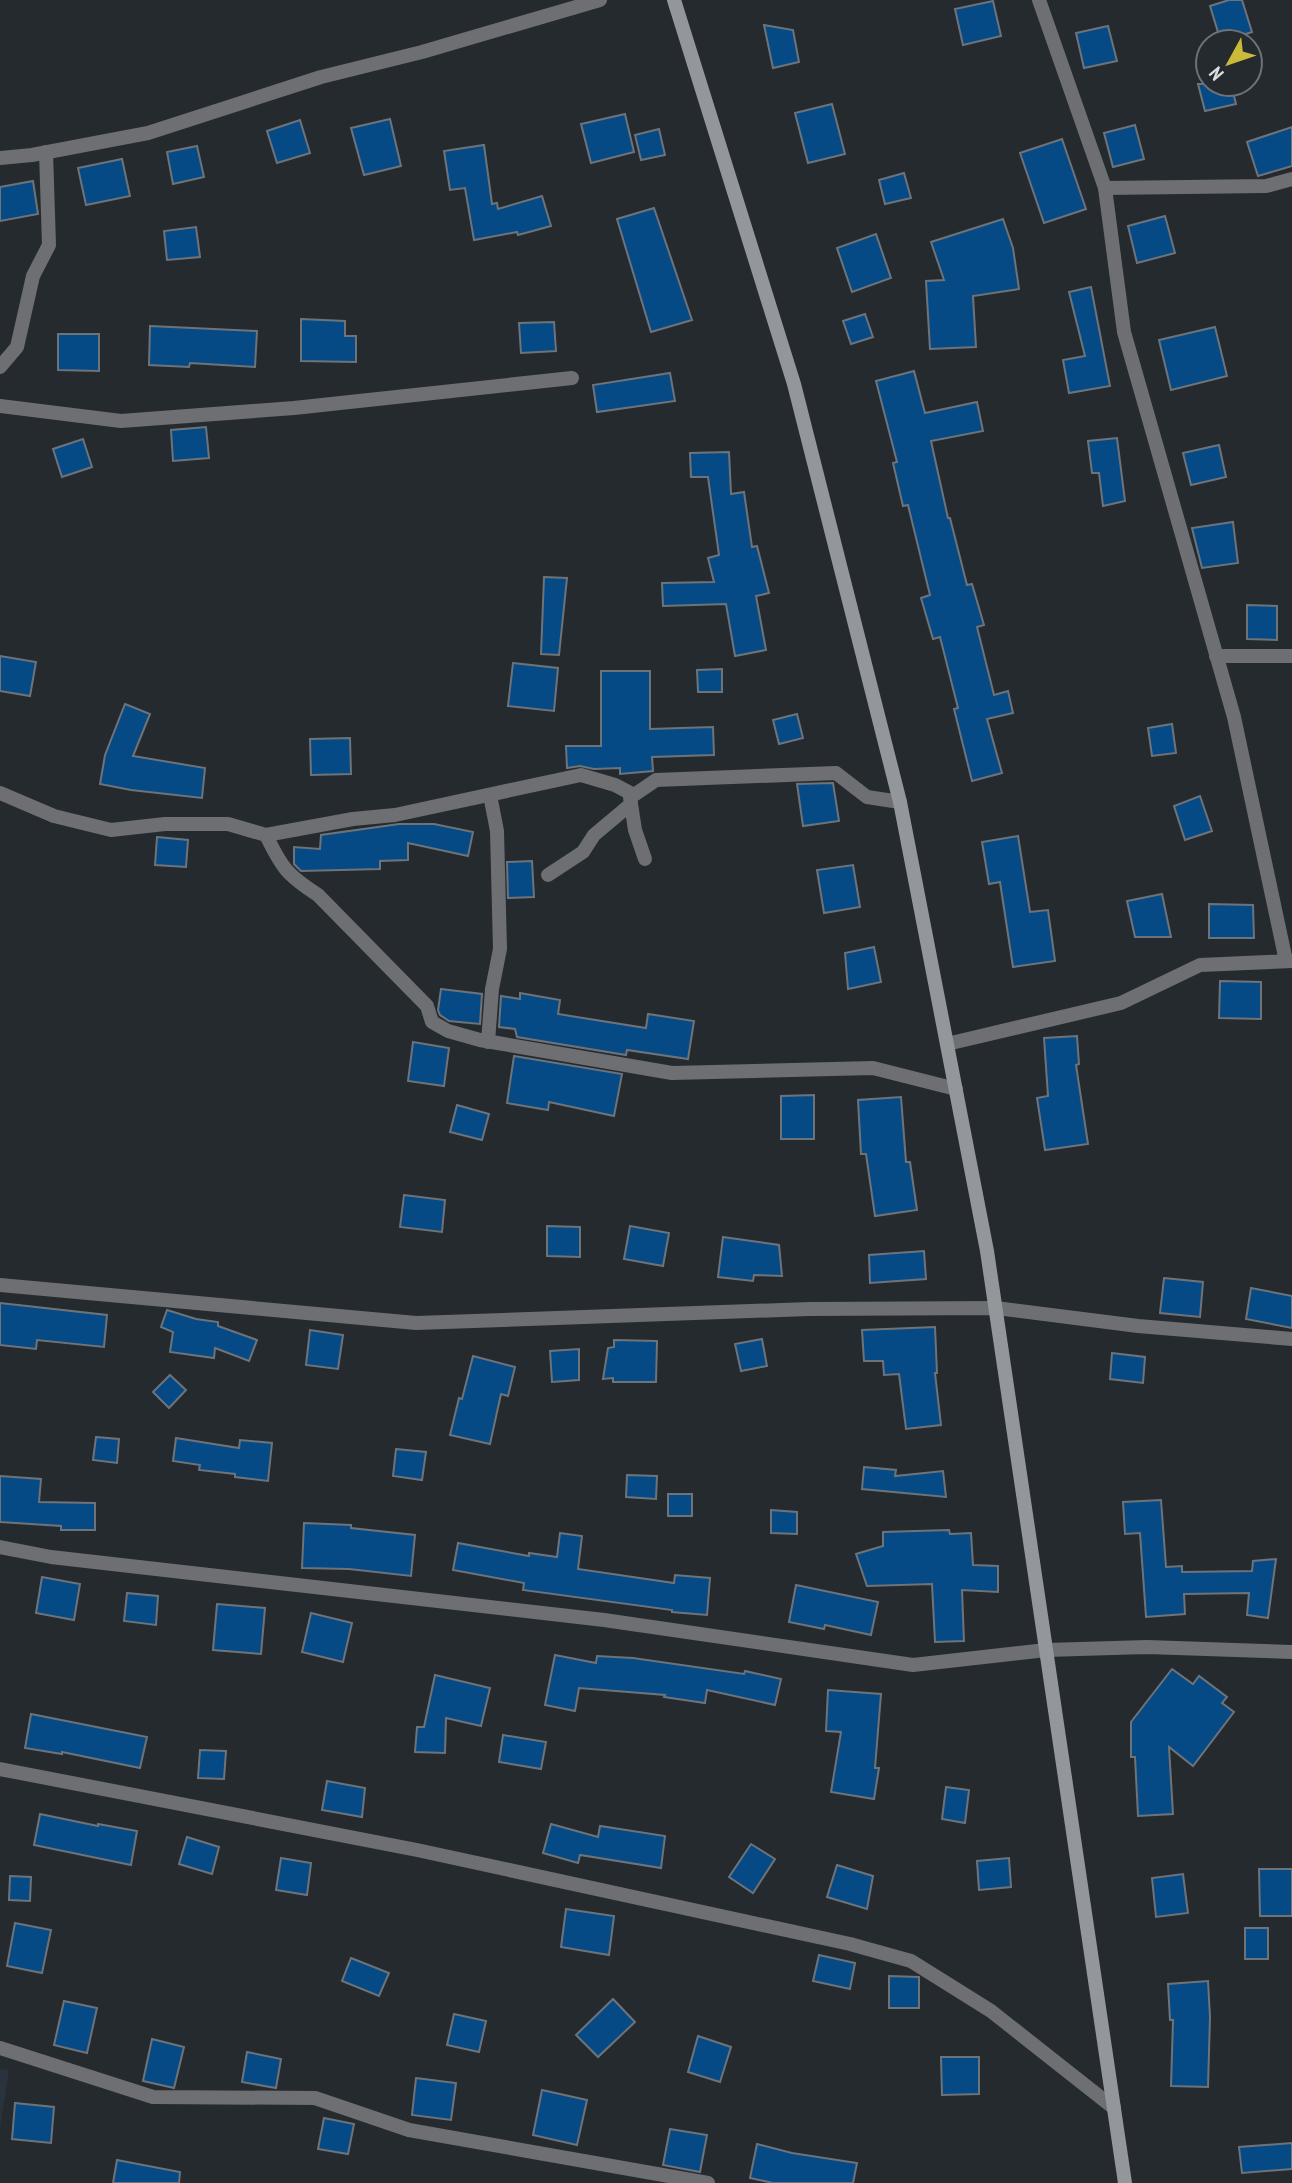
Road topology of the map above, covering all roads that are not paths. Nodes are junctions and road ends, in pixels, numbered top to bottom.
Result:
1 (600, 0) edge
2 (674, 0) edge
3 (1039, 0) edge
4 (46, 152) junction
5 (0, 158) edge
6 (1292, 179) edge
7 (1105, 188) junction
8 (0, 367) edge
9 (572, 378) dead end
10 (0, 406) edge
11 (1216, 656) junction
12 (1292, 656) edge
13 (0, 793) edge
14 (490, 795) junction
15 (630, 798) junction
16 (900, 802) junction
17 (266, 835) junction
18 (645, 859) dead end
19 (548, 875) dead end
20 (1289, 961) edge
21 (488, 1042) junction
22 (947, 1044) junction
23 (956, 1089) junction
24 (0, 1285) edge
25 (996, 1308) junction
26 (1292, 1339) edge
27 (0, 1547) edge
28 (1046, 1650) junction
29 (1292, 1652) edge
30 (0, 1769) edge
31 (0, 2048) edge
32 (1114, 2108) junction
33 (708, 2183) edge
34 (1125, 2183) edge

1 - 4 street
2 - 16 main road
3 - 7 street
4 - 5 street
4 - 8 street
6 - 7 street
7 - 11 street
9 - 10 street
11 - 12 street
11 - 20 street
13 - 17 street
14 - 15 street
14 - 17 street
14 - 21 street
15 - 16 street
15 - 18 street
15 - 19 street
16 - 22 main road
17 - 21 street
20 - 22 street
21 - 23 street
22 - 23 main road
23 - 25 main road
24 - 25 street
25 - 26 street
25 - 28 main road
27 - 28 street
28 - 29 street
28 - 32 main road
30 - 32 street
31 - 33 street
32 - 34 main road

